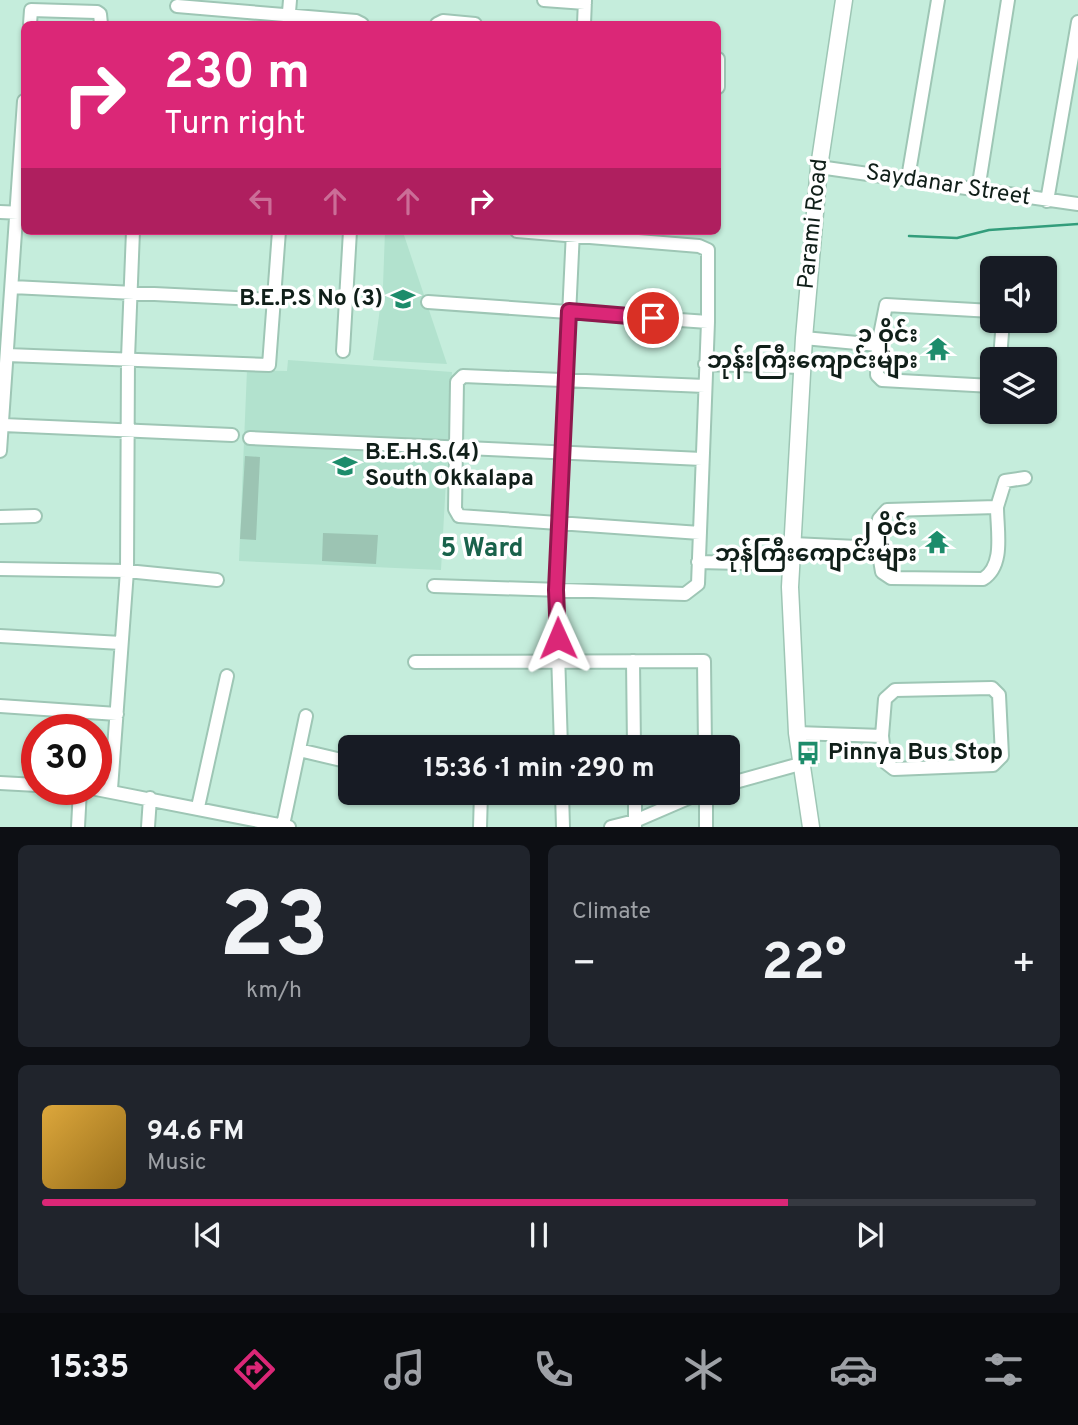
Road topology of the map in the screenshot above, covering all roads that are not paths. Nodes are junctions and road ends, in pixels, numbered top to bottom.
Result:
1 (290, 0) edge
2 (544, 0) edge
3 (844, 0) edge
4 (938, 0) edge
5 (1008, 0) edge
6 (585, 1) edge
7 (177, 6) dead end
8 (215, 10) junction
9 (100, 19) edge
10 (288, 20) edge
11 (30, 21) edge
12 (214, 21) edge
13 (356, 21) edge
14 (584, 21) edge
15 (1078, 22) edge
16 (819, 167) junction
17 (908, 178) junction
18 (978, 190) junction
19 (1046, 201) junction
20 (1078, 204) edge
21 (0, 212) edge
22 (21, 213) edge
23 (133, 235) edge
24 (279, 235) edge
25 (350, 235) edge
26 (573, 235) edge
27 (589, 235) edge
28 (12, 287) junction
29 (131, 293) junction
30 (275, 300) junction
31 (428, 302) dead end
32 (980, 310) edge
33 (569, 311) junction
34 (708, 322) junction
35 (804, 338) junction
36 (878, 345) junction
37 (343, 351) dead end
38 (7, 355) junction
39 (128, 358) junction
40 (705, 364) junction
41 (802, 367) junction
42 (566, 379) junction
43 (980, 385) edge
44 (705, 386) junction
45 (3, 425) junction
46 (128, 431) junction
47 (232, 435) dead end
48 (250, 438) dead end
49 (457, 446) junction
50 (0, 451) edge
51 (563, 454) junction
52 (702, 459) junction
53 (1025, 478) dead end
54 (997, 507) junction
55 (34, 516) dead end
56 (0, 517) edge
57 (559, 524) junction
58 (700, 533) junction
59 (793, 544) junction
60 (878, 548) junction
61 (698, 562) junction
62 (792, 564) junction
63 (0, 569) edge
64 (127, 571) junction
65 (217, 580) dead end
66 (434, 586) dead end
67 (556, 590) junction
68 (0, 635) edge
69 (121, 643) junction
70 (558, 661) junction
71 (633, 661) junction
72 (415, 662) dead end
73 (227, 676) dead end
74 (0, 706) edge
75 (117, 714) junction
76 (306, 716) dead end
77 (797, 733) junction
78 (561, 735) edge
79 (634, 735) edge
80 (705, 735) edge
81 (882, 736) junction
82 (299, 750) junction
83 (338, 759) edge
84 (800, 764) junction
85 (112, 776) edge
86 (740, 781) edge
87 (0, 783) edge
88 (21, 785) edge
89 (112, 789) edge
90 (150, 798) junction
91 (79, 805) edge
92 (481, 805) edge
93 (562, 805) edge
94 (635, 805) edge
95 (675, 805) edge
96 (706, 805) edge
97 (198, 807) junction
98 (229, 821) edge
99 (635, 824) edge
100 (286, 826) edge
101 (78, 827) edge
102 (148, 827) edge
103 (480, 827) edge
104 (563, 827) edge
105 (611, 827) edge
106 (706, 827) edge
107 (811, 827) edge

1 - 10 street
2 - 6 street
3 - 16 main road, Parami Road
4 - 17 street
5 - 18 street
6 - 14 street
7 - 8 street
8 - 10 street
8 - 12 street
9 - 11 street
10 - 13 street
15 - 19 street
16 - 17 street, Saydanar Street
16 - 35 main road, Parami Road
17 - 18 street, Saydanar Street
18 - 19 street, Saydanar Street
19 - 20 street, Saydanar Street
21 - 22 street
22 - 28 street
23 - 29 street
24 - 30 street
25 - 37 street
26 - 33 street
27 - 34 street
28 - 29 street
28 - 38 street
29 - 30 street
29 - 39 street
30 - 39 street
31 - 33 street
32 - 36 street
33 - 34 street
33 - 42 street
34 - 40 street
35 - 36 street
35 - 41 main road, Parami Road
36 - 43 street
38 - 39 street
38 - 45 street
39 - 46 street
40 - 41 street
40 - 44 street
41 - 59 main road, Parami Road
42 - 44 street
42 - 49 street
42 - 51 street
44 - 52 street
45 - 46 street
45 - 50 street
46 - 47 street
46 - 64 street
48 - 49 street
49 - 51 street
49 - 57 street
51 - 52 street
51 - 57 street
52 - 58 street
53 - 54 street
54 - 60 street
54 - 60 street
55 - 56 street
57 - 58 street
57 - 67 street
58 - 61 street
59 - 60 street
59 - 62 main road, Parami Road
61 - 62 street
61 - 67 street
62 - 77 main road, Parami Road
63 - 64 street
64 - 65 street
64 - 69 street
66 - 67 street
67 - 70 street
68 - 69 street
69 - 75 street
70 - 71 street
70 - 72 street
70 - 78 street
71 - 79 street
71 - 80 street
73 - 97 street
74 - 75 street
75 - 85 street
76 - 82 street
77 - 81 street
77 - 84 main road, Parami Road
81 - 81 street
82 - 83 street
82 - 100 street
84 - 86 street
84 - 107 main road, Parami Road
87 - 88 street
89 - 90 street
90 - 97 street
90 - 102 street
91 - 101 street
92 - 103 street
93 - 104 street
94 - 99 street
95 - 99 street
96 - 106 street
97 - 98 street
98 - 100 street
99 - 105 street

